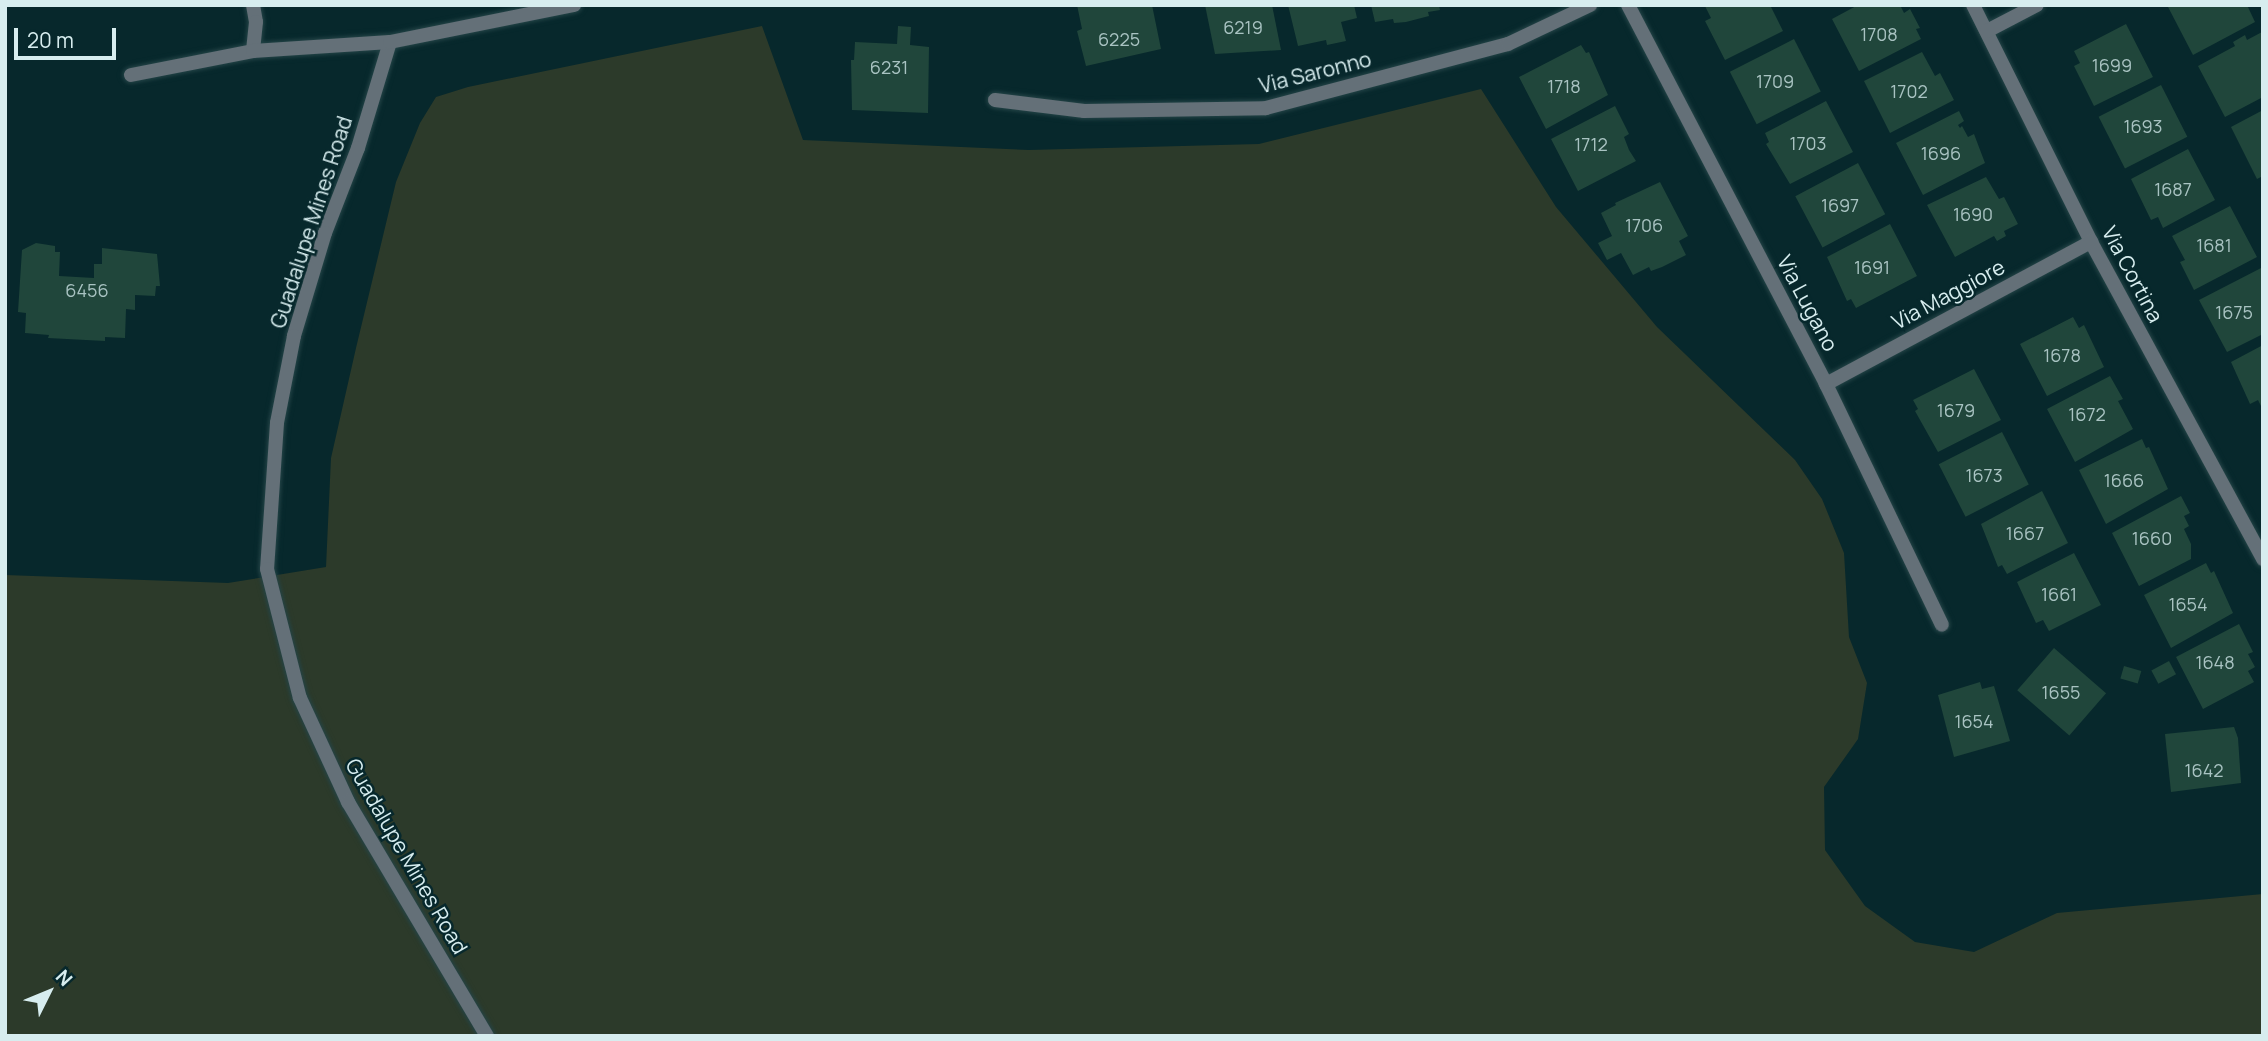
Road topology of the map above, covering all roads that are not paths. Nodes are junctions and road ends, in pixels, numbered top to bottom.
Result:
1 (253, 5) edge
2 (574, 5) edge
3 (1590, 5) edge
4 (1628, 5) edge
5 (1973, 5) edge
6 (2037, 5) edge
7 (1987, 31) junction
8 (390, 42) junction
9 (253, 51) junction
10 (131, 75) dead end
11 (995, 100) dead end
12 (2091, 242) junction
13 (1826, 384) junction
14 (2263, 559) edge
15 (1942, 625) dead end
16 (487, 1036) edge

1 - 9 street
2 - 8 street
3 - 11 street, Via Saronno
4 - 13 street, Via Lugano
5 - 7 street, Via Cortina
6 - 7 street
7 - 12 street, Via Cortina
8 - 9 street
8 - 16 street, Guadalupe Mines Road
9 - 10 street
12 - 13 street, Via Maggiore
12 - 14 street, Via Cortina
13 - 15 street, Via Lugano

